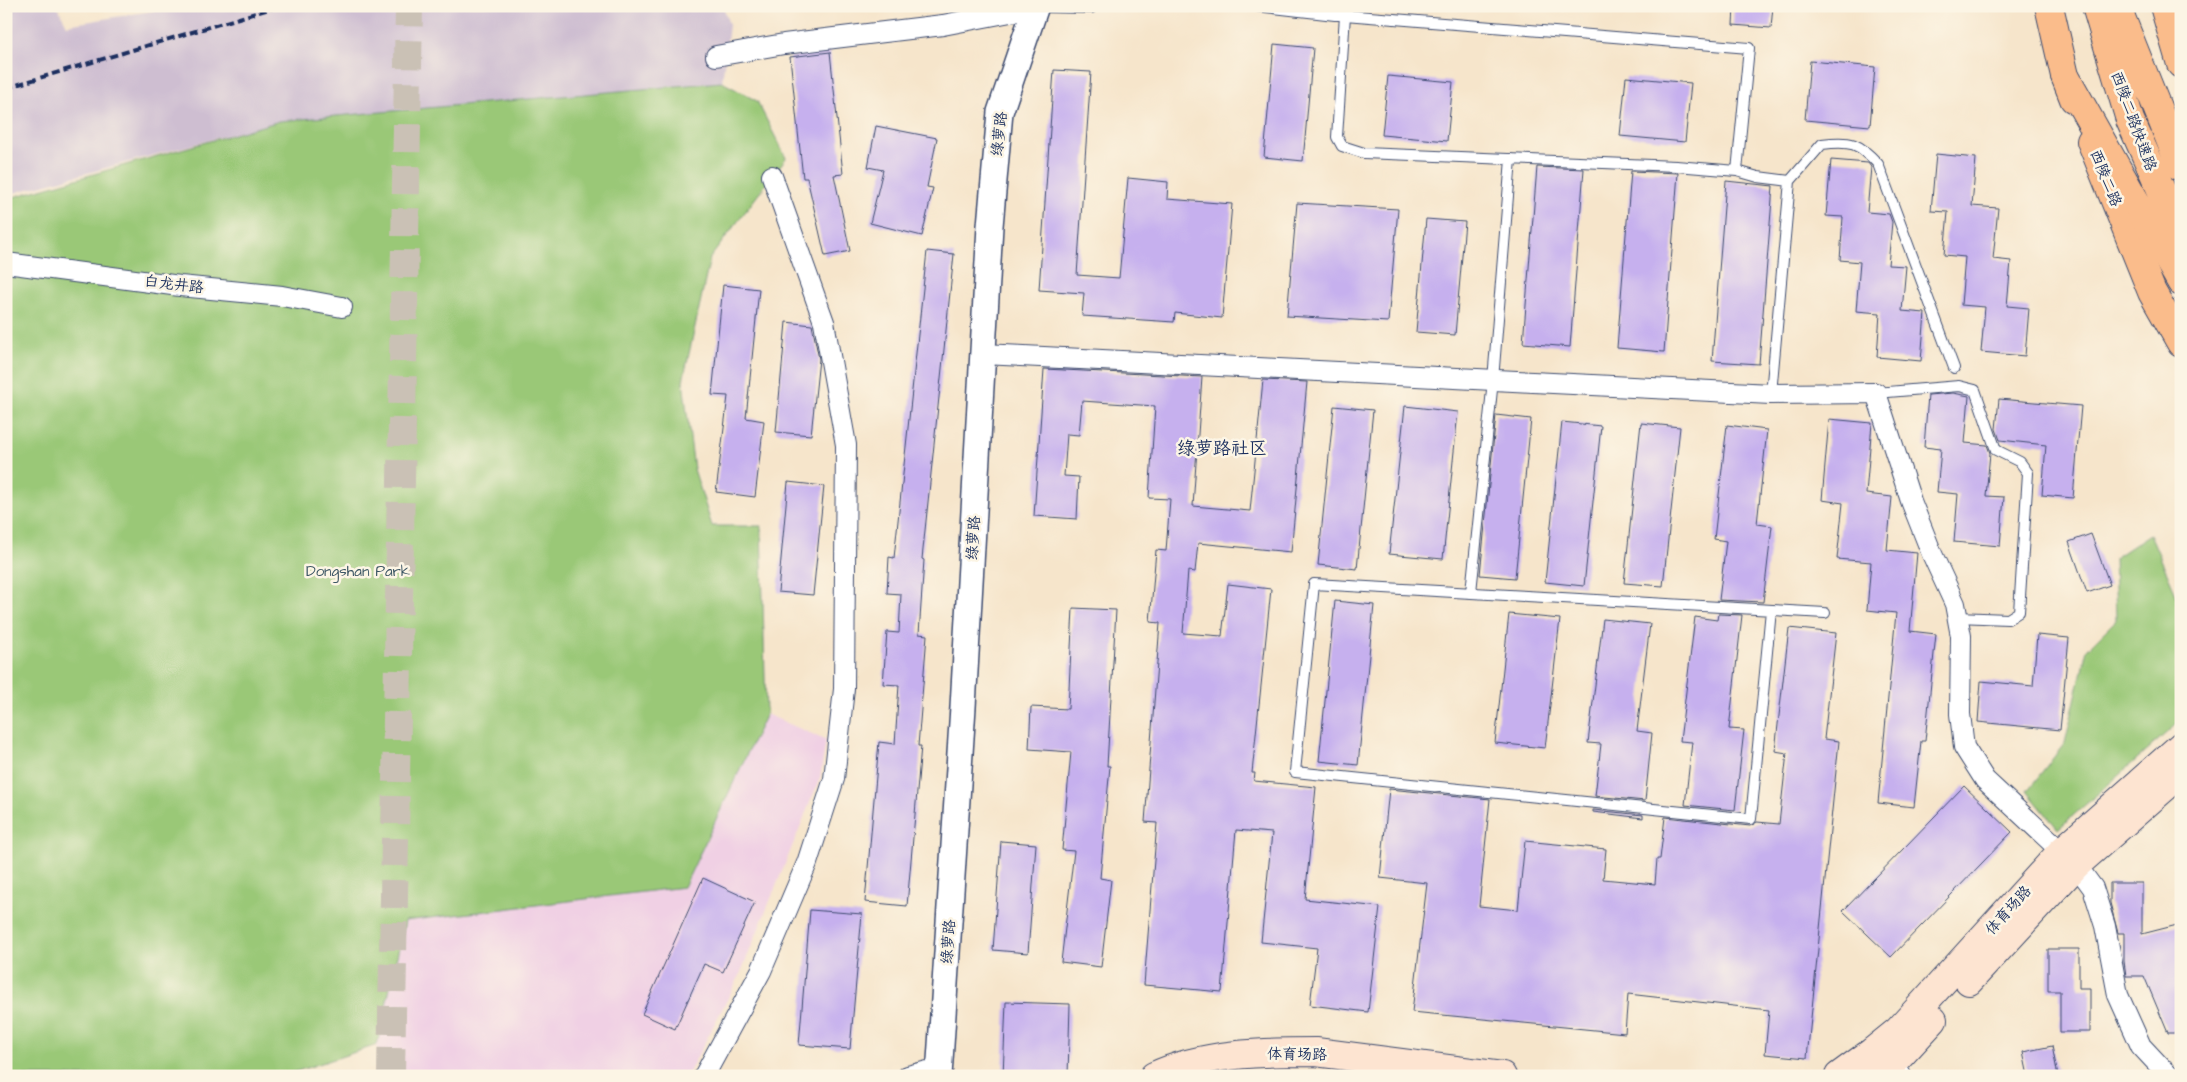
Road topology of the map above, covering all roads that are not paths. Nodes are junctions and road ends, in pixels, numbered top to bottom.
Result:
1 (1036, 6) edge
2 (1092, 6) edge
3 (1256, 6) edge
4 (2049, 6) edge
5 (2096, 6) edge
6 (2118, 6) edge
7 (2136, 6) edge
8 (2164, 6) edge
9 (1345, 15) junction
10 (716, 56) dead end
11 (2181, 64) edge
12 (2065, 76) junction
13 (1511, 160) junction
14 (2181, 160) edge
15 (2181, 167) edge
16 (1737, 171) junction
17 (772, 176) dead end
18 (1790, 181) junction
19 (2181, 234) edge
20 (6, 263) edge
21 (2181, 282) edge
22 (342, 307) dead end
23 (2181, 343) edge
24 (983, 354) junction
25 (1954, 368) dead end
26 (1492, 380) junction
27 (1876, 393) junction
28 (1771, 394) junction
29 (1471, 592) junction
30 (1771, 610) junction
31 (1825, 614) dead end
32 (1957, 617) junction
33 (2181, 746) edge
34 (2181, 773) edge
35 (2068, 859) junction
36 (1902, 1067) edge
37 (940, 1072) edge
38 (704, 1076) edge
39 (908, 1076) edge
40 (1154, 1076) edge
41 (1208, 1076) edge
42 (1384, 1076) edge
43 (1502, 1076) edge
44 (1839, 1076) edge
45 (1871, 1076) edge
46 (2170, 1076) edge

1 - 2 lane
1 - 10 street
1 - 24 street, 绿萝路
3 - 9 lane
4 - 12 main road, 西陵二路
5 - 19 main road, 西陵二路快速路
6 - 15 main road, 西陵二路快速路
7 - 14 main road
8 - 11 main road
9 - 13 lane
9 - 16 lane
12 - 21 main road
12 - 23 main road, 西陵二路
13 - 16 lane
13 - 26 lane
16 - 18 lane
17 - 38 street
18 - 25 lane
18 - 28 lane
20 - 22 street, 白龙井路
24 - 26 street
24 - 37 street, 绿萝路
26 - 28 street
26 - 29 lane
27 - 28 street
27 - 32 street
27 - 32 lane
29 - 30 lane
29 - 30 lane
30 - 31 lane
32 - 35 street
33 - 35 main road, 体育场路
34 - 35 main road, 体育场路
35 - 36 main road, 体育场路
35 - 44 main road, 体育场路
35 - 46 street
36 - 45 main road, 体育场路
37 - 39 street
40 - 43 main road, 体育场路
41 - 42 main road, 体育场路

